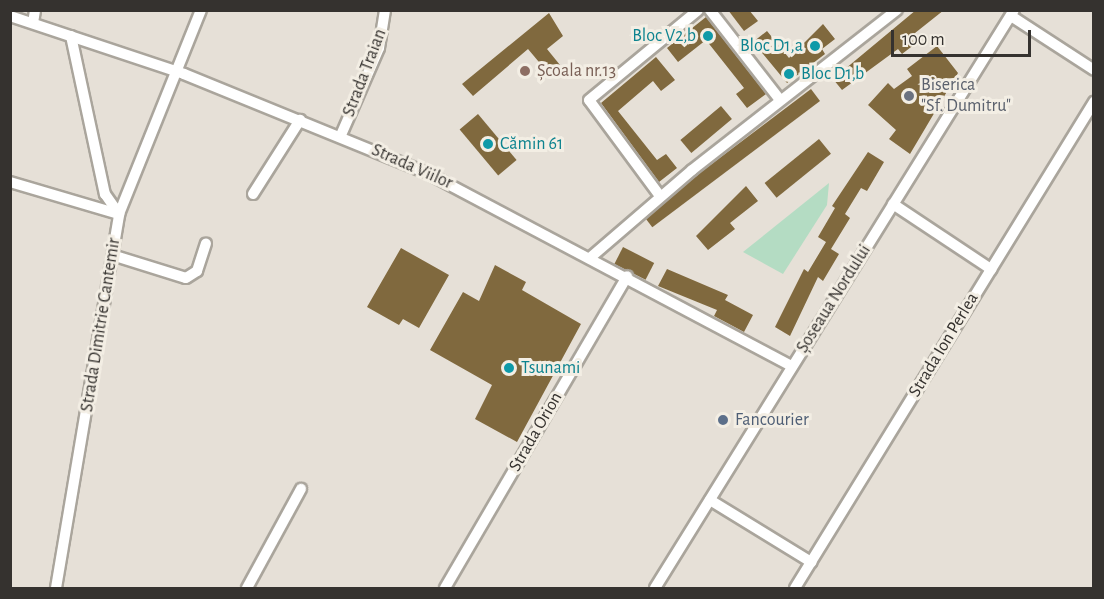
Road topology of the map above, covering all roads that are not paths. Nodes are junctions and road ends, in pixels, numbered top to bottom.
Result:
1 (35, 10) edge
2 (201, 10) edge
3 (386, 10) edge
4 (698, 10) edge
5 (710, 10) edge
6 (897, 10) edge
7 (1013, 13) edge
8 (10, 16) edge
9 (33, 23) junction
10 (71, 36) junction
11 (174, 70) junction
12 (1094, 70) edge
13 (780, 100) junction
14 (1094, 102) edge
15 (300, 120) junction
16 (341, 135) junction
17 (10, 182) edge
18 (253, 194) dead end
19 (660, 196) junction
20 (893, 204) junction
21 (119, 214) junction
22 (206, 243) dead end
23 (112, 255) junction
24 (591, 257) junction
25 (991, 268) junction
26 (627, 276) junction
27 (792, 366) junction
28 (302, 489) dead end
29 (710, 500) junction
30 (811, 562) junction
31 (56, 588) edge
32 (247, 588) edge
33 (445, 588) edge
34 (655, 588) edge
35 (795, 588) edge

1 - 9 street
2 - 11 street, Strada Dimitrie Cantemir
3 - 16 street, Strada Traian
4 - 19 street
5 - 13 street
6 - 13 street
7 - 12 street
7 - 20 street, Șoseaua Nordului
8 - 9 street, Strada Viilor
9 - 10 street, Strada Viilor
10 - 11 street, Strada Viilor
10 - 21 street
11 - 15 street, Strada Viilor
11 - 21 street, Strada Dimitrie Cantemir
13 - 19 street
14 - 25 street, Strada Ion Perlea
15 - 16 street, Strada Viilor
15 - 18 street
16 - 24 street, Strada Viilor
17 - 21 street
19 - 24 street
20 - 25 street
20 - 27 street, Șoseaua Nordului
21 - 23 street, Strada Dimitrie Cantemir
22 - 23 street
23 - 31 street, Strada Dimitrie Cantemir
24 - 26 street, Strada Viilor
25 - 30 street, Strada Ion Perlea
26 - 27 street, Strada Viilor
26 - 33 street, Strada Orion
27 - 29 street, Șoseaua Nordului
28 - 32 street
29 - 30 street
29 - 34 street, Șoseaua Nordului
30 - 35 street, Strada Ion Perlea

